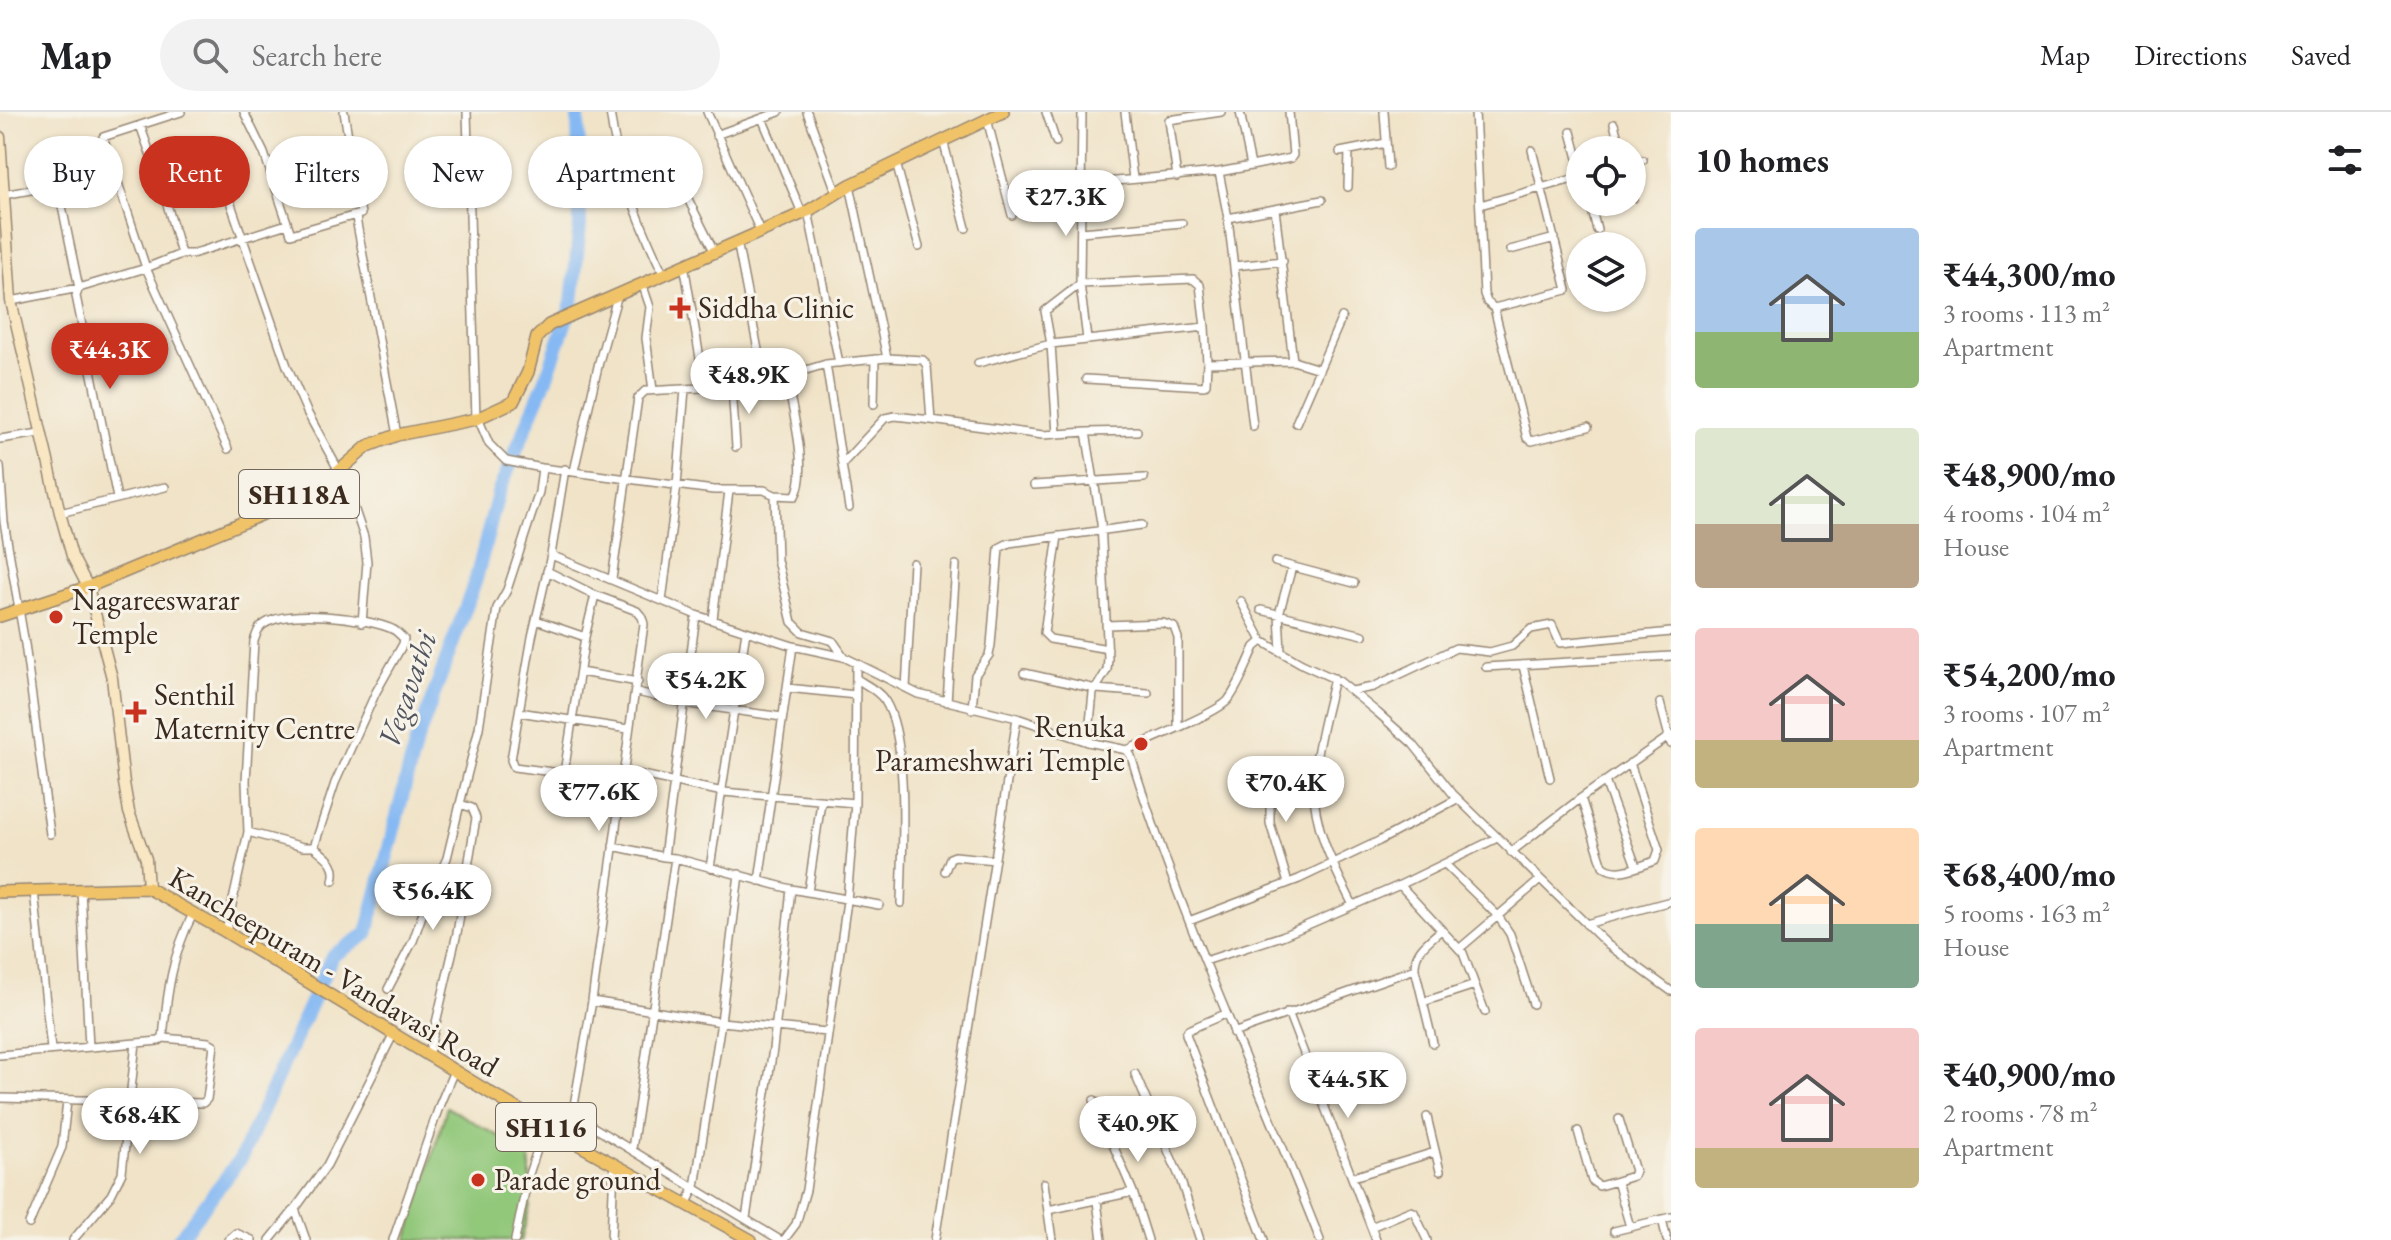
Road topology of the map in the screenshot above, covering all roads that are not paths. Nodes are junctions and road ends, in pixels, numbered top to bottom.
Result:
1 (181, 112) edge
2 (244, 112) edge
3 (344, 112) edge
4 (467, 112) edge
5 (610, 112) edge
6 (707, 112) edge
7 (779, 112) edge
8 (807, 112) edge
9 (1003, 112) edge
10 (1046, 112) edge
11 (1082, 112) edge
12 (1125, 112) edge
13 (1221, 112) edge
14 (1240, 112) edge
15 (1289, 112) edge
16 (1384, 112) edge
17 (1475, 112) edge
18 (1168, 116) edge
19 (762, 118) junction
20 (987, 119) junction
21 (1614, 124) dead end
22 (140, 125) junction
23 (1571, 132) dead end
24 (716, 135) junction
25 (106, 136) edge
26 (613, 136) edge
27 (1572, 136) edge
28 (1617, 136) edge
29 (0, 137) edge
30 (943, 140) junction
31 (1056, 142) dead end
32 (1386, 143) junction
33 (1532, 150) dead end
34 (896, 163) junction
35 (1251, 166) junction
36 (1388, 167) dead end
37 (1219, 172) junction
38 (1177, 177) junction
39 (1133, 179) junction
40 (1566, 181) edge
41 (1081, 184) junction
42 (850, 185) junction
43 (1348, 187) dead end
44 (1541, 188) junction
45 (24, 192) edge
46 (837, 194) junction
47 (3, 195) junction
48 (1322, 200) dead end
49 (123, 203) edge
50 (1480, 205) junction
51 (62, 208) edge
52 (233, 208) edge
53 (636, 208) edge
54 (692, 208) edge
55 (1275, 209) junction
56 (805, 212) junction
57 (356, 215) junction
58 (1012, 215) dead end
59 (1594, 216) edge
60 (1228, 218) junction
61 (1182, 223) dead end
62 (287, 224) junction
63 (966, 228) dead end
64 (1597, 230) dead end
65 (760, 231) junction
66 (1081, 232) junction
67 (244, 236) junction
68 (1555, 238) junction
69 (737, 241) junction
70 (919, 247) dead end
71 (1510, 250) dead end
72 (714, 251) junction
73 (181, 254) junction
74 (1283, 261) junction
75 (684, 264) junction
76 (1234, 266) junction
77 (146, 268) junction
78 (663, 273) junction
79 (642, 282) junction
80 (1080, 284) junction
81 (79, 288) junction
82 (618, 292) junction
83 (11, 301) junction
84 (1494, 308) junction
85 (1342, 317) dead end
86 (1205, 327) junction
87 (1087, 339) junction
88 (1051, 344) junction
89 (887, 358) junction
90 (875, 359) junction
91 (1293, 361) junction
92 (839, 363) junction
93 (978, 363) dead end
94 (1207, 363) junction
95 (1246, 363) junction
96 (826, 364) junction
97 (1319, 369) junction
98 (786, 376) junction
99 (1086, 379) dead end
100 (764, 381) junction
101 (732, 386) junction
102 (705, 388) junction
103 (685, 389) junction
104 (653, 390) junction
105 (874, 404) dead end
106 (477, 418) junction
107 (931, 420) junction
108 (1296, 423) dead end
109 (1253, 426) dead end
110 (1588, 427) dead end
111 (1137, 431) dead end
112 (1086, 432) junction
113 (40, 433) junction
114 (1057, 434) junction
115 (397, 435) junction
116 (0, 439) edge
117 (736, 447) dead end
118 (228, 449) dead end
119 (842, 464) junction
120 (0, 466) edge
121 (539, 467) junction
122 (565, 469) junction
123 (340, 470) junction
124 (574, 471) junction
125 (628, 478) junction
126 (1144, 478) dead end
127 (1093, 481) junction
128 (677, 485) junction
129 (1034, 485) dead end
130 (165, 487) dead end
131 (729, 491) junction
132 (775, 495) junction
133 (117, 498) junction
134 (849, 508) dead end
135 (60, 513) junction
136 (1142, 525) dead end
137 (1101, 529) junction
138 (1058, 536) junction
139 (551, 555) junction
140 (1275, 562) dead end
141 (913, 563) dead end
142 (956, 565) dead end
143 (1292, 567) junction
144 (547, 571) junction
145 (612, 579) junction
146 (1354, 583) dead end
147 (88, 587) junction
148 (595, 595) junction
149 (662, 601) junction
150 (1241, 601) dead end
151 (1261, 610) dead end
152 (18, 611) junction
153 (1279, 614) junction
154 (696, 615) junction
155 (0, 616) edge
156 (713, 619) junction
157 (536, 620) junction
158 (362, 623) junction
159 (1106, 625) junction
160 (746, 631) junction
161 (1671, 632) edge
162 (1363, 635) dead end
163 (585, 637) junction
164 (1262, 641) junction
165 (793, 646) junction
166 (1108, 649) junction
167 (1281, 652) junction
168 (1671, 656) edge
169 (844, 657) junction
170 (856, 664) junction
171 (1523, 666) junction
172 (1486, 667) dead end
173 (580, 672) junction
174 (1024, 673) dead end
175 (1334, 678) junction
176 (857, 679) junction
177 (638, 682) junction
178 (787, 688) junction
179 (906, 688) junction
180 (1096, 689) junction
181 (1352, 691) junction
182 (637, 692) junction
183 (1148, 693) dead end
184 (856, 695) junction
185 (947, 702) junction
186 (684, 703) junction
187 (1660, 703) dead end
188 (736, 708) junction
189 (972, 709) junction
190 (519, 712) junction
191 (782, 717) junction
192 (1017, 718) junction
193 (570, 722) junction
194 (1178, 727) junction
195 (628, 729) junction
196 (1670, 739) edge
197 (1088, 742) junction
198 (1127, 750) junction
199 (1630, 763) junction
200 (1270, 766) dead end
201 (623, 771) junction
202 (564, 773) junction
203 (1550, 778) dead end
204 (621, 781) junction
205 (1605, 781) junction
206 (674, 783) junction
207 (723, 792) junction
208 (771, 797) junction
209 (1581, 798) junction
210 (1457, 799) junction
211 (821, 802) junction
212 (855, 803) junction
213 (460, 804) junction
214 (248, 832) junction
215 (50, 834) dead end
216 (1497, 838) junction
217 (613, 846) junction
218 (314, 847) junction
219 (1511, 852) junction
220 (664, 857) junction
221 (675, 858) junction
222 (995, 860) junction
223 (1332, 863) junction
224 (1445, 864) junction
225 (1636, 866) junction
226 (710, 868) junction
227 (945, 871) dead end
228 (739, 874) junction
229 (1540, 880) junction
230 (333, 881) dead end
231 (759, 881) junction
232 (1288, 883) junction
233 (1400, 885) junction
234 (148, 888) junction
235 (791, 889) junction
236 (81, 890) junction
237 (34, 891) junction
238 (0, 892) edge
239 (808, 892) junction
240 (847, 901) junction
241 (1671, 901) edge
242 (901, 903) dead end
243 (879, 905) dead end
244 (1353, 905) junction
245 (193, 914) junction
246 (1498, 916) junction
247 (1189, 921) junction
248 (1586, 924) junction
249 (1441, 930) junction
250 (226, 932) junction
251 (1459, 949) junction
252 (1205, 961) junction
253 (1415, 969) junction
254 (1475, 985) junction
255 (388, 989) dead end
256 (1671, 991) edge
257 (592, 1001) junction
258 (1423, 1002) junction
259 (1533, 1004) dead end
260 (654, 1012) junction
261 (1288, 1012) junction
262 (1485, 1012) dead end
263 (1225, 1014) junction
264 (721, 1022) junction
265 (776, 1027) junction
266 (827, 1032) junction
267 (1233, 1033) junction
268 (393, 1035) junction
269 (163, 1038) junction
270 (136, 1043) junction
271 (1433, 1043) dead end
272 (89, 1047) junction
273 (51, 1049) junction
274 (0, 1055) edge
275 (428, 1057) junction
276 (453, 1073) junction
277 (1135, 1074) dead end
278 (0, 1098) edge
279 (1094, 1100) dead end
280 (67, 1101) junction
281 (131, 1101) junction
282 (572, 1114) junction
283 (1427, 1117) dead end
284 (1619, 1119) dead end
285 (545, 1126) junction
286 (1578, 1131) dead end
287 (568, 1140) junction
288 (632, 1149) junction
289 (1435, 1152) junction
290 (614, 1166) junction
291 (1440, 1171) dead end
292 (1353, 1177) junction
293 (1617, 1181) junction
294 (1044, 1183) dead end
295 (695, 1187) junction
296 (1133, 1192) junction
297 (1097, 1201) junction
298 (686, 1205) junction
299 (295, 1209) junction
300 (1048, 1210) junction
301 (746, 1218) junction
302 (1667, 1218) edge
303 (29, 1224) dead end
304 (1371, 1227) junction
305 (1630, 1227) junction
306 (1614, 1231) dead end
307 (73, 1240) edge
308 (228, 1240) edge
309 (252, 1240) edge
310 (270, 1240) edge
311 (306, 1240) edge
312 (393, 1240) edge
313 (515, 1240) edge
314 (611, 1240) edge
315 (751, 1240) edge
316 (782, 1240) edge
317 (935, 1240) edge
318 (1052, 1240) edge
319 (1102, 1240) edge
320 (1148, 1240) edge
321 (1200, 1240) edge
322 (1264, 1240) edge
323 (1320, 1240) edge
324 (1376, 1240) edge
325 (1427, 1240) edge
326 (1667, 1240) edge

1 - 22 street
2 - 62 street
3 - 57 street
4 - 106 street
5 - 26 street
6 - 24 street
7 - 19 street
8 - 46 street
9 - 20 main road, SH118A
10 - 31 street
11 - 41 street
12 - 39 street
13 - 18 street
14 - 35 street
15 - 35 street
16 - 32 street
17 - 50 street
18 - 38 street
19 - 24 street
19 - 56 street
20 - 30 main road, SH118A
20 - 58 street
21 - 28 street
22 - 25 street
22 - 73 street
23 - 27 street
24 - 65 street
29 - 47 street
30 - 34 main road, SH118A
30 - 63 street
32 - 36 street
32 - 43 street
33 - 44 street
34 - 42 main road, SH118A
34 - 70 street
35 - 37 street
37 - 38 street
37 - 60 street
38 - 39 street
39 - 41 street
40 - 44 street
41 - 66 street
42 - 46 main road, SH118A
42 - 89 street
44 - 50 street
44 - 68 street
45 - 47 street
46 - 56 main road, SH118A
47 - 83 street
48 - 55 street
49 - 77 street
50 - 84 street
51 - 81 street
52 - 67 street
53 - 78 street
54 - 72 street
55 - 60 street
55 - 74 street
56 - 65 main road, SH118A
56 - 92 street
57 - 62 street
57 - 115 street
59 - 64 street
60 - 76 street
61 - 66 street
62 - 67 street
65 - 69 main road, SH118A
66 - 80 street
67 - 73 street
67 - 123 street
68 - 71 street
68 - 84 street
69 - 72 main road, SH118A
69 - 100 street
72 - 75 main road, SH118A
73 - 77 street
74 - 76 street
74 - 91 street
75 - 78 main road, SH118A
75 - 102 street
76 - 95 street
77 - 81 street
77 - 118 street
78 - 79 main road, SH118A
79 - 82 main road, SH118A
79 - 104 street
80 - 86 street
80 - 87 street
80 - 88 street
81 - 83 street
81 - 133 street
82 - 106 main road, SH118A
82 - 124 street
83 - 113 street
84 - 110 street
85 - 97 street
86 - 87 street
86 - 94 street
87 - 88 street
88 - 93 street
88 - 114 street
89 - 90 street
89 - 107 street
90 - 92 street
90 - 105 street
91 - 95 street
91 - 97 street
92 - 96 street
94 - 95 street
94 - 99 street
95 - 109 street
96 - 98 street
96 - 119 street
97 - 108 street
98 - 100 street
98 - 132 street
100 - 101 street
101 - 102 street
101 - 117 street
102 - 103 street
103 - 104 street
103 - 128 street
104 - 125 street
106 - 115 main road, SH118A
106 - 121 street
107 - 114 street
107 - 119 street
111 - 112 street
112 - 114 street
112 - 127 street
113 - 116 street
113 - 135 street
115 - 123 main road, SH118A
119 - 134 street
120 - 152 street
121 - 122 street
121 - 213 street
122 - 124 street
122 - 139 street
123 - 147 main road, SH118A
123 - 158 street
124 - 125 street
125 - 128 street
125 - 145 street
126 - 127 street
127 - 129 street
127 - 137 street
128 - 131 street
128 - 149 street
130 - 133 street
131 - 132 street
131 - 156 street
132 - 169 street
133 - 135 street
135 - 147 street
136 - 137 street
137 - 138 street
137 - 159 street
138 - 166 street
138 - 189 street
139 - 144 street
139 - 145 street
140 - 143 street
141 - 179 street
142 - 185 street
143 - 146 street
143 - 153 street
144 - 148 street
144 - 157 street
145 - 149 street
147 - 152 main road, SH118A
147 - 234 street
148 - 163 street
148 - 177 street
149 - 154 street
150 - 164 street
151 - 153 street
152 - 155 main road, SH118A
152 - 215 street
153 - 162 street
153 - 167 street
154 - 156 street
154 - 186 street
156 - 160 street
157 - 163 street
157 - 190 street
158 - 214 street
158 - 218 street
159 - 166 street
159 - 194 street
160 - 165 street
160 - 188 street
161 - 181 street
163 - 173 street
164 - 167 street
164 - 194 street
165 - 169 street
165 - 178 street
166 - 180 street
167 - 175 street
168 - 171 street
169 - 170 street
170 - 176 street
170 - 179 street
171 - 172 street
171 - 203 street
173 - 177 street
173 - 193 street
174 - 180 street
175 - 181 street
175 - 223 street
176 - 184 street
176 - 242 street
177 - 182 street
178 - 184 street
178 - 191 street
179 - 185 street
180 - 183 street
180 - 197 street
181 - 210 street
182 - 186 street
182 - 195 street
184 - 212 street
185 - 189 street
186 - 188 street
186 - 206 street
187 - 196 street
188 - 191 street
188 - 207 street
189 - 192 street
190 - 193 street
190 - 202 street
191 - 208 street
192 - 197 street
192 - 222 street
193 - 195 street
193 - 202 street
194 - 198 street
195 - 201 street
196 - 199 street
197 - 198 street
198 - 247 street
199 - 205 street
199 - 225 street
200 - 232 street
201 - 204 street
201 - 206 street
202 - 204 street
204 - 217 street
205 - 209 street
205 - 225 street
206 - 207 street
206 - 220 street
207 - 208 street
207 - 226 street
208 - 211 street
208 - 231 street
209 - 219 street
209 - 225 street
210 - 216 street
210 - 223 street
211 - 212 street
211 - 239 street
212 - 240 street
213 - 255 street
213 - 275 street
214 - 218 street
214 - 250 street
216 - 219 street
216 - 224 street
217 - 220 street
217 - 257 street
218 - 230 street
219 - 229 street
220 - 221 street
221 - 226 street
221 - 260 street
222 - 227 street
222 - 317 street
223 - 232 street
223 - 244 street
224 - 233 street
224 - 246 street
226 - 228 street
228 - 231 street
228 - 264 street
229 - 246 street
229 - 248 street
231 - 235 street
232 - 247 street
233 - 244 street
233 - 249 street
234 - 236 main road, Kancheepuram - Vandavasi Road
234 - 245 main road, Kancheepuram - Vandavasi Road / SH116
235 - 239 street
235 - 265 street
236 - 237 main road, Kancheepuram - Vandavasi Road
236 - 272 street
237 - 238 main road, Kancheepuram - Vandavasi Road
237 - 273 street
239 - 240 street
240 - 243 street
240 - 266 street
241 - 248 street
244 - 252 street
245 - 250 main road, Kancheepuram - Vandavasi Road / SH116
245 - 269 street
246 - 251 street
246 - 259 street
247 - 252 street
248 - 256 street
249 - 251 street
249 - 253 street
250 - 268 main road, Kancheepuram - Vandavasi Road / SH116
251 - 254 street
252 - 263 street
253 - 258 street
253 - 261 street
254 - 258 street
254 - 262 street
257 - 260 street
257 - 282 street
258 - 271 street
260 - 264 street
260 - 288 street
261 - 267 street
261 - 292 street
263 - 267 street
263 - 322 street
264 - 265 street
264 - 295 street
265 - 266 street
265 - 301 street
266 - 316 street
267 - 323 street
268 - 275 main road, Kancheepuram - Vandavasi Road / SH116
268 - 299 street
269 - 270 street
269 - 281 street
270 - 272 street
270 - 281 street
272 - 273 street
273 - 274 street
275 - 276 main road, Kancheepuram - Vandavasi Road / SH116
276 - 285 main road, Kancheepuram - Vandavasi Road / SH116
276 - 312 street
277 - 321 street
278 - 280 street
279 - 296 street
280 - 281 street
280 - 303 street
281 - 307 street
282 - 287 street
282 - 288 street
283 - 289 street
284 - 293 street
285 - 287 main road, Kancheepuram - Vandavasi Road / SH116
285 - 313 street
286 - 293 street
287 - 290 main road, Kancheepuram - Vandavasi Road / SH116
288 - 295 street
289 - 291 street
289 - 292 street
290 - 298 main road, Kancheepuram - Vandavasi Road / SH116
290 - 314 street
292 - 304 street
293 - 305 street
294 - 300 street
295 - 298 street
295 - 301 street
296 - 297 street
296 - 320 street
297 - 300 street
297 - 319 street
298 - 315 main road, Kancheepuram - Vandavasi Road / SH116
299 - 310 street
299 - 311 street
300 - 318 street
301 - 316 street
302 - 305 street
302 - 326 street
304 - 324 street
304 - 325 street
305 - 306 street
308 - 309 street

